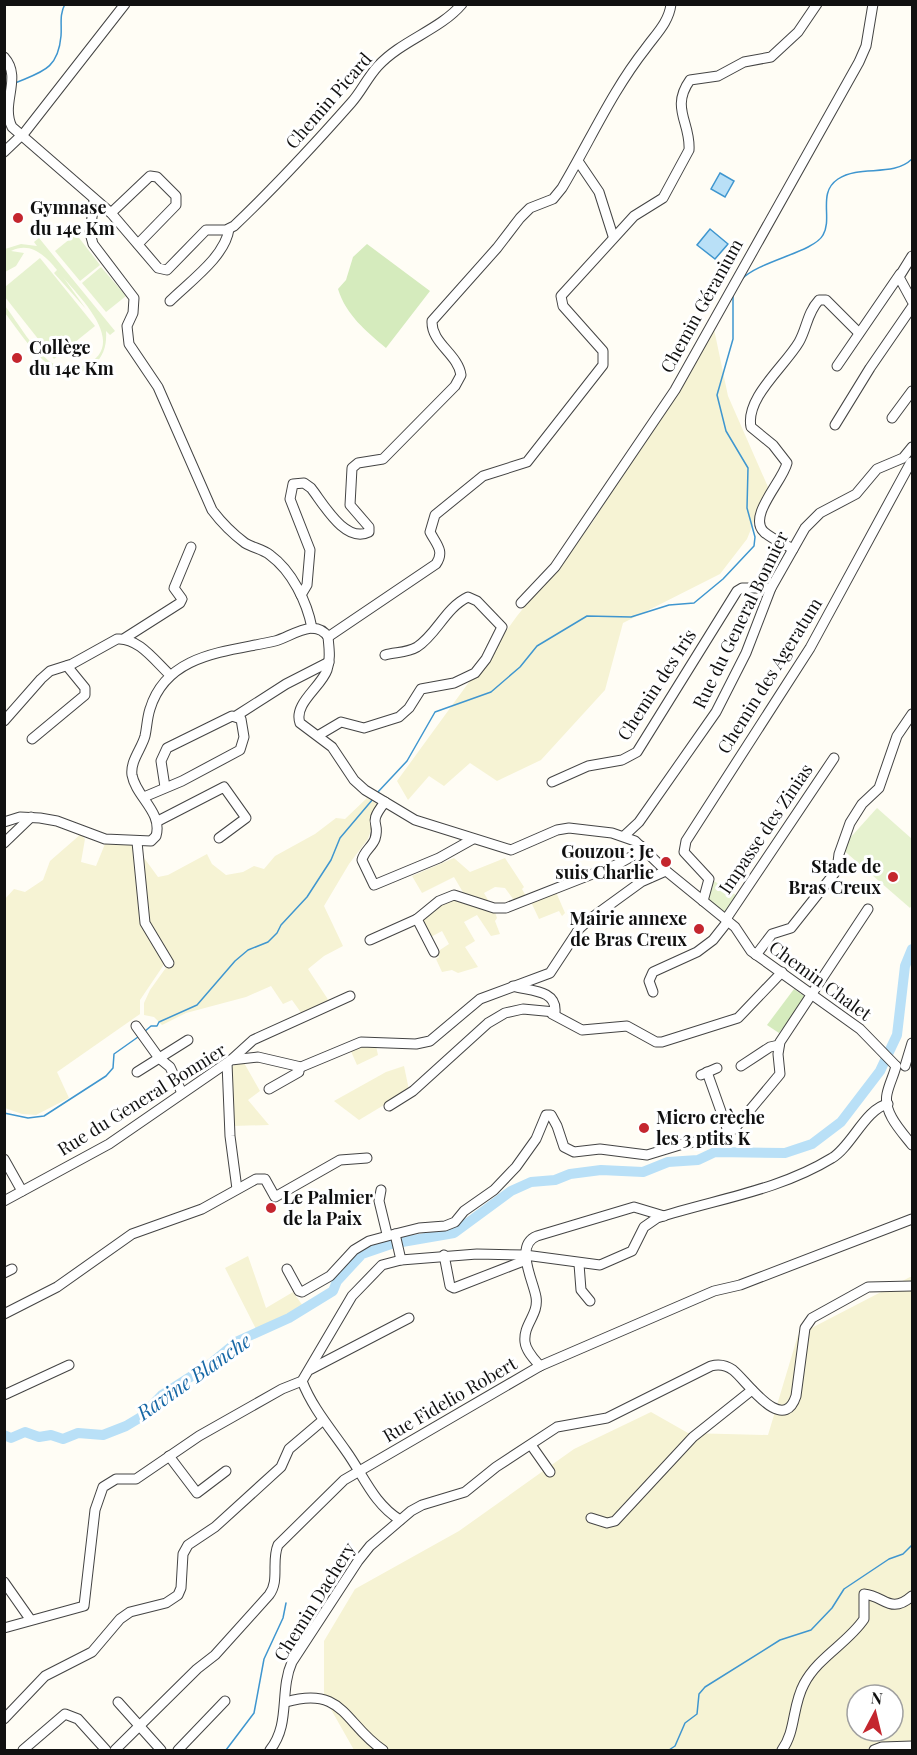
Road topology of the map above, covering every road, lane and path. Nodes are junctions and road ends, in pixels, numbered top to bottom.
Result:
1 (125, 4) edge
2 (462, 4) edge
3 (671, 4) edge
4 (817, 4) edge
5 (873, 4) edge
6 (4, 57) edge
7 (6, 103) edge
8 (21, 136) junction
9 (4, 152) edge
10 (578, 162) junction
11 (94, 201) junction
12 (111, 213) junction
13 (229, 229) junction
14 (613, 236) junction
15 (138, 244) junction
16 (912, 256) edge
17 (900, 274) junction
18 (170, 301) dead end
19 (912, 302) edge
20 (912, 307) edge
21 (859, 333) junction
22 (837, 366) dead end
23 (912, 391) edge
24 (892, 418) dead end
25 (835, 425) dead end
26 (912, 447) edge
27 (910, 461) edge
28 (191, 547) dead end
29 (793, 549) junction
30 (771, 588) junction
31 (301, 595) junction
32 (521, 603) dead end
33 (312, 627) junction
34 (328, 637) junction
35 (125, 638) junction
36 (385, 655) dead end
37 (329, 662) junction
38 (67, 666) junction
39 (170, 675) junction
40 (912, 714) edge
41 (236, 716) junction
42 (4, 721) edge
43 (319, 735) junction
44 (32, 739) dead end
45 (834, 758) dead end
46 (552, 782) dead end
47 (165, 788) junction
48 (144, 797) junction
49 (384, 801) junction
50 (31, 817) junction
51 (158, 821) junction
52 (4, 822) edge
53 (624, 836) junction
54 (219, 838) dead end
55 (473, 839) junction
56 (137, 842) junction
57 (4, 843) edge
58 (640, 846) junction
59 (666, 871) junction
60 (703, 901) junction
61 (868, 909) dead end
62 (417, 919) junction
63 (727, 920) junction
64 (370, 940) dead end
65 (434, 952) dead end
66 (756, 955) junction
67 (168, 963) dead end
68 (782, 972) junction
69 (513, 986) junction
70 (652, 992) dead end
71 (815, 994) junction
72 (350, 996) dead end
73 (552, 1014) junction
74 (140, 1031) dead end
75 (188, 1040) dead end
76 (912, 1043) edge
77 (779, 1045) junction
78 (159, 1058) junction
79 (229, 1062) junction
80 (902, 1065) edge
81 (741, 1066) dead end
82 (300, 1068) junction
83 (717, 1068) dead end
84 (137, 1072) dead end
85 (269, 1089) dead end
86 (182, 1093) junction
87 (888, 1104) junction
88 (389, 1106) dead end
89 (729, 1134) junction
90 (912, 1145) edge
91 (4, 1158) edge
92 (367, 1158) dead end
93 (237, 1189) junction
94 (381, 1190) dead end
95 (22, 1191) junction
96 (4, 1201) edge
97 (664, 1216) junction
98 (912, 1219) edge
99 (391, 1234) junction
100 (444, 1255) junction
101 (525, 1258) junction
102 (401, 1260) junction
103 (579, 1264) junction
104 (287, 1269) dead end
105 (912, 1286) edge
106 (590, 1301) dead end
107 (4, 1314) edge
108 (409, 1318) dead end
109 (69, 1365) dead end
110 (540, 1366) junction
111 (311, 1369) junction
112 (302, 1381) junction
113 (752, 1390) junction
114 (4, 1395) edge
115 (322, 1421) junction
116 (531, 1445) junction
117 (169, 1456) junction
118 (226, 1471) dead end
119 (359, 1472) junction
120 (550, 1472) dead end
121 (591, 1518) dead end
122 (400, 1520) junction
123 (4, 1582) edge
124 (912, 1596) edge
125 (30, 1619) junction
126 (4, 1628) edge
127 (225, 1701) dead end
128 (118, 1702) dead end
129 (286, 1702) junction
130 (4, 1719) edge
131 (139, 1728) junction
132 (912, 1746) edge
133 (22, 1750) edge
134 (106, 1750) edge
135 (115, 1750) edge
136 (160, 1750) edge
137 (178, 1750) edge
138 (272, 1750) edge
139 (383, 1750) edge
140 (782, 1750) edge
141 (874, 1750) edge

1 - 8 street
2 - 13 street, Chemin Picard
3 - 10 street
4 - 14 street
5 - 32 street, Chemin Géranium
6 - 7 street
7 - 8 street
8 - 9 street
8 - 11 street
10 - 14 street
10 - 31 street
11 - 12 street
11 - 31 street
12 - 15 street
12 - 15 street
13 - 15 street, Chemin Picard
13 - 18 street, Chemin Picard
14 - 34 street
16 - 17 street
17 - 19 street
17 - 21 street
20 - 25 street
21 - 22 street
21 - 29 street
23 - 24 street
26 - 27 street
27 - 29 street, Rue du General Bonnier
27 - 60 street, Chemin des Ageratum
28 - 35 street
29 - 30 street, Rue du General Bonnier
30 - 46 street, Chemin des Iris
30 - 53 street, Rue du General Bonnier
31 - 33 street
33 - 34 street
33 - 39 street
34 - 37 street, Chemin Chalet
35 - 38 street
35 - 39 street
36 - 43 street
37 - 41 street
37 - 43 street, Chemin Chalet
38 - 42 street
38 - 44 street
39 - 48 street
40 - 66 street
41 - 47 street
41 - 47 street
43 - 49 street, Chemin Chalet
45 - 63 street, Impasse des Zinias
47 - 48 street
48 - 51 street
49 - 55 street, Chemin Chalet
49 - 55 street
50 - 52 street
50 - 56 street
50 - 57 street
51 - 54 street
51 - 56 street
53 - 55 street, Chemin Chalet
53 - 58 street, Chemin Chalet
56 - 67 street
58 - 59 street, Chemin Chalet
58 - 62 street
59 - 60 street, Chemin Chalet
59 - 69 street
60 - 63 street, Chemin Chalet
61 - 71 street
62 - 64 street
62 - 65 street
63 - 66 street, Chemin Chalet
63 - 70 street
66 - 68 street, Chemin Chalet
68 - 71 street, Chemin Chalet
68 - 73 street
69 - 73 street
69 - 82 street
71 - 77 street
71 - 80 street, Chemin Chalet
72 - 79 street
73 - 88 street
74 - 78 street
75 - 78 street
76 - 80 street
77 - 81 street
77 - 89 street
78 - 84 street
78 - 86 street
79 - 82 street, Rue du General Bonnier
79 - 86 street, Rue du General Bonnier
79 - 93 street
80 - 87 street
82 - 85 street
83 - 89 street
86 - 95 street, Rue du General Bonnier
87 - 90 street
87 - 97 street
89 - 99 street
91 - 95 street
92 - 93 street
93 - 107 street
94 - 99 street
95 - 96 street, Rue du General Bonnier
97 - 101 street
97 - 103 street
98 - 110 street, Rue Fidelio Robert
99 - 102 street
99 - 104 street
100 - 101 street
100 - 101 street
100 - 102 street
101 - 103 street
101 - 110 street
102 - 111 street
103 - 106 street
105 - 113 street, Chemin Dachery
108 - 111 street
109 - 114 street
110 - 119 street, Rue Fidelio Robert
111 - 112 street
112 - 115 street
112 - 117 street
113 - 116 street, Chemin Dachery
113 - 121 street
115 - 119 street
115 - 130 street
116 - 120 street
116 - 122 street, Chemin Dachery
117 - 118 street
117 - 125 street
119 - 122 street
119 - 131 street, Rue Fidelio Robert
122 - 129 street, Chemin Dachery
123 - 125 street
124 - 140 street
125 - 126 street
127 - 137 street
128 - 131 street
129 - 138 street, Chemin Dachery
129 - 139 street
131 - 135 street, Rue Fidelio Robert
131 - 136 street
132 - 141 street
133 - 134 street

